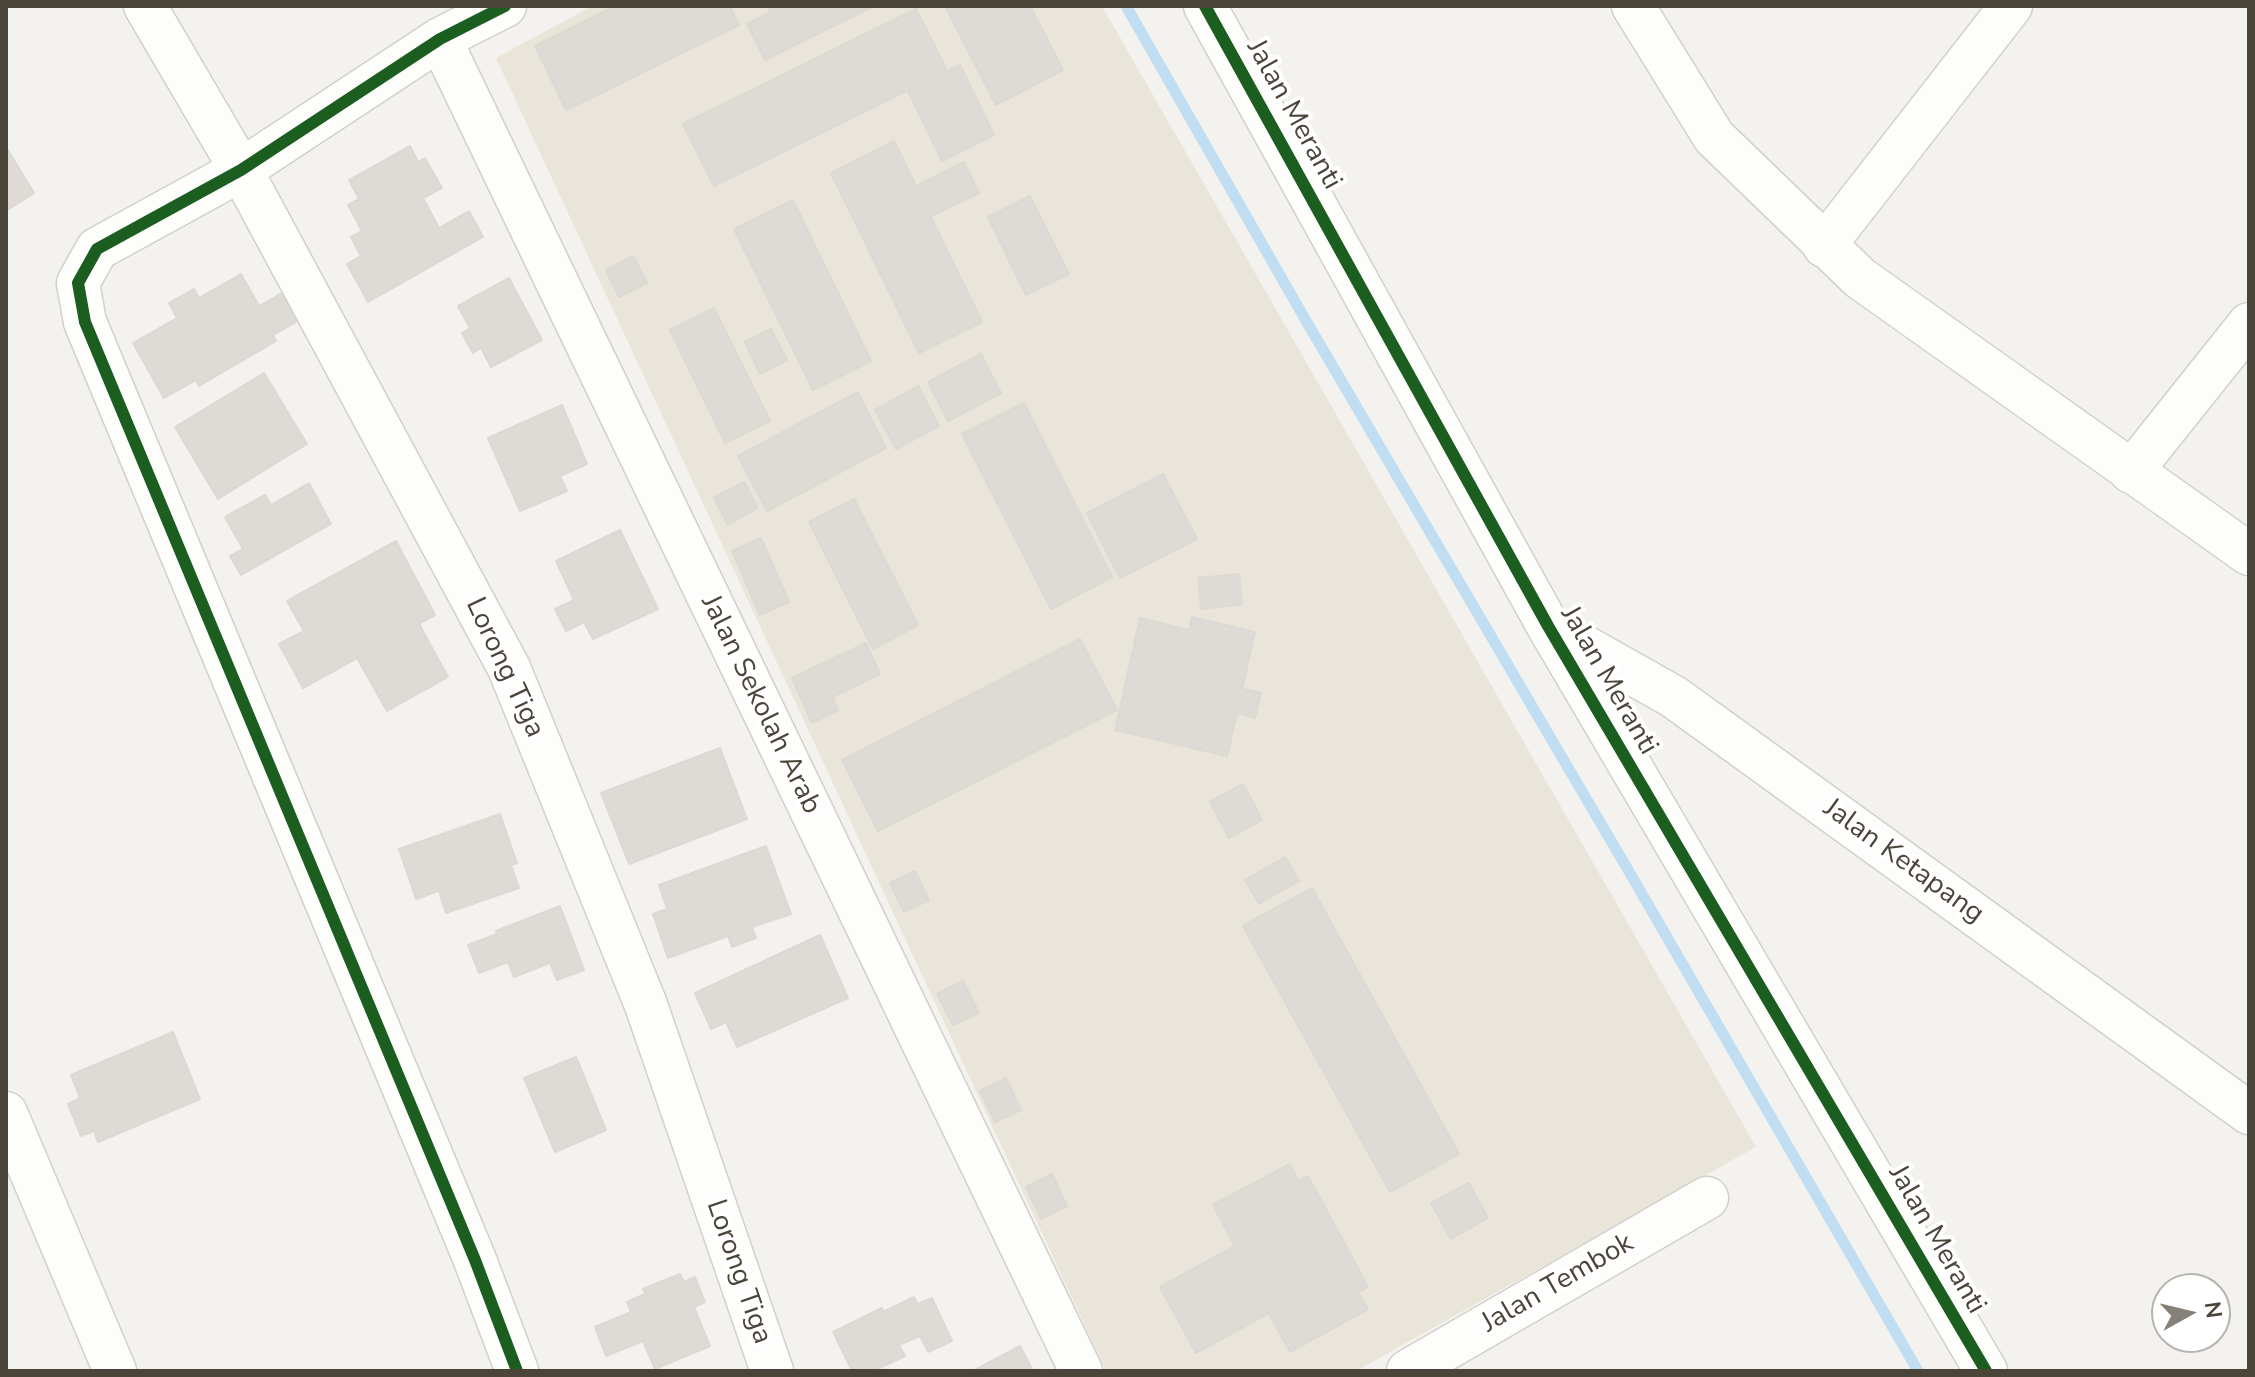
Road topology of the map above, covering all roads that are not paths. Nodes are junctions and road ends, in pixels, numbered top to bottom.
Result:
1 (145, 6) edge
2 (505, 6) edge
3 (1205, 6) edge
4 (1633, 6) edge
5 (2011, 6) edge
6 (440, 39) junction
7 (241, 170) junction
8 (1824, 246) junction
9 (2249, 324) edge
10 (2131, 472) junction
11 (2249, 554) edge
12 (1548, 626) junction
13 (6, 1113) edge
14 (2249, 1113) edge
15 (1707, 1198) dead end
16 (115, 1371) edge
17 (517, 1371) edge
18 (772, 1371) edge
19 (1081, 1371) edge
20 (1408, 1371) edge
21 (1986, 1371) edge

1 - 7 street, Lorong Tiga
2 - 6 street
3 - 12 street, Jalan Meranti
4 - 8 street
5 - 8 street
6 - 7 street
6 - 19 street, Jalan Sekolah Arab
7 - 17 street
7 - 18 street, Lorong Tiga
8 - 10 street
9 - 10 street
10 - 11 street
12 - 14 street, Jalan Ketapang
12 - 21 street, Jalan Meranti
13 - 16 street
15 - 20 street, Jalan Tembok

